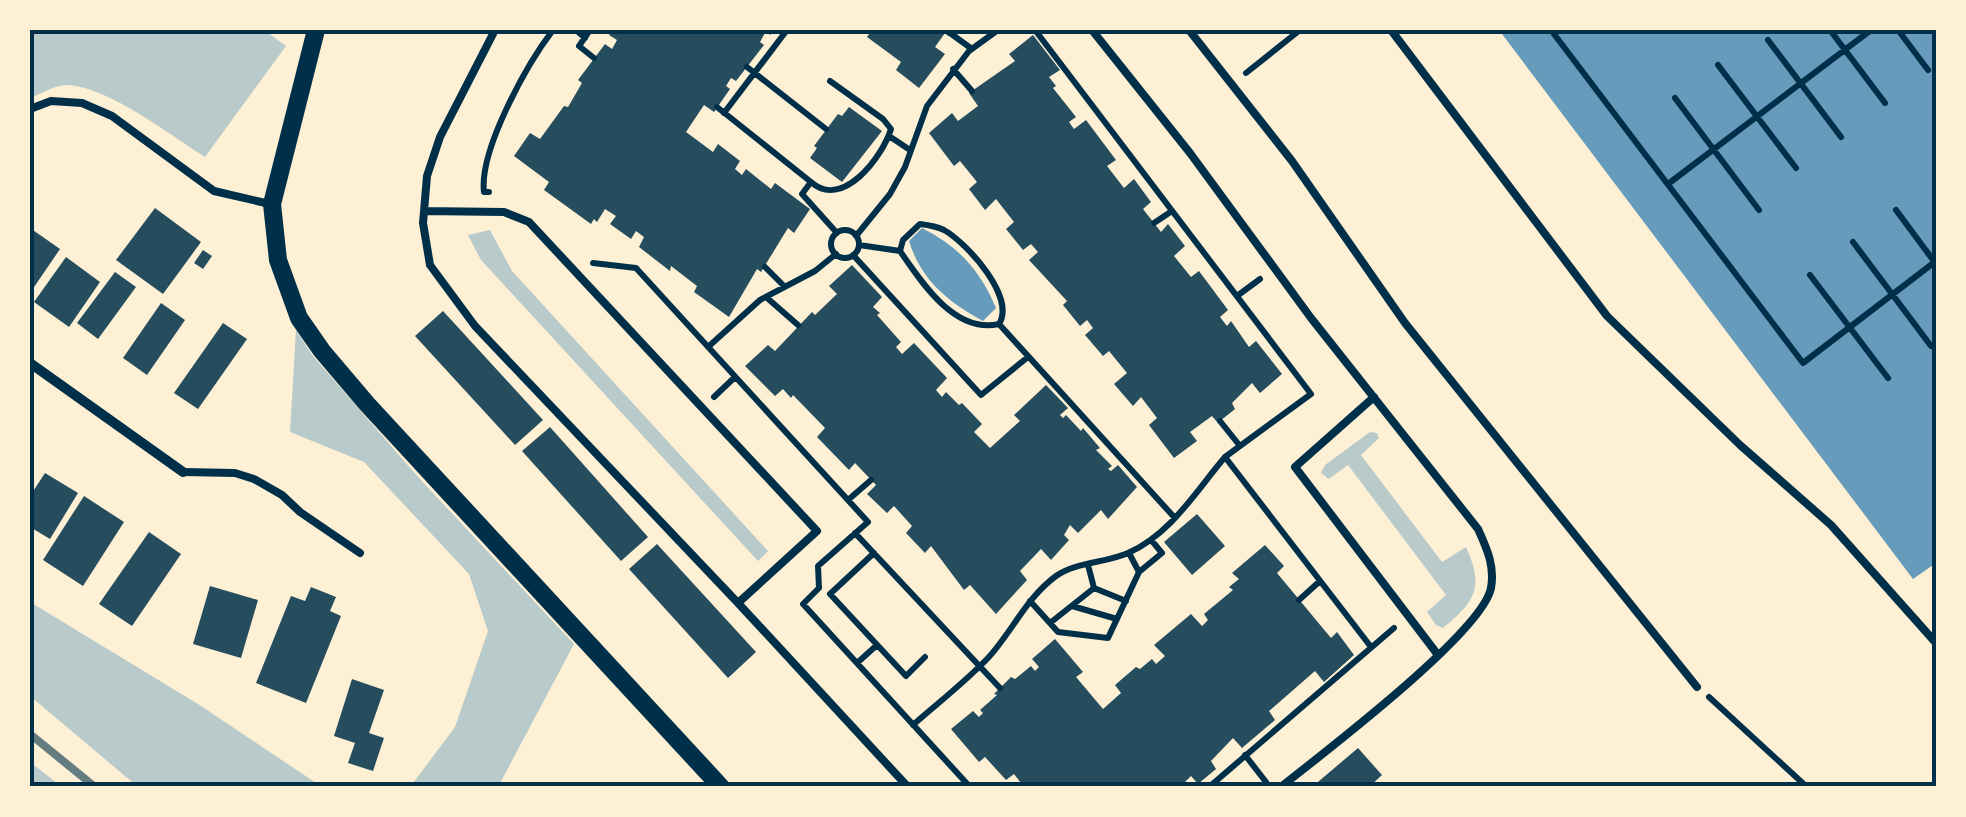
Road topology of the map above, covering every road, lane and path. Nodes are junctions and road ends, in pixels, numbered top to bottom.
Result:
1 (316, 30) edge
2 (495, 30) edge
3 (576, 30) edge
4 (590, 30) edge
5 (787, 30) edge
6 (998, 30) edge
7 (1035, 30) edge
8 (1092, 30) edge
9 (1189, 30) edge
10 (1300, 30) edge
11 (1391, 30) edge
12 (1551, 30) edge
13 (1830, 30) edge
14 (1870, 30) edge
15 (1898, 30) edge
16 (950, 34) dead end
17 (585, 38) junction
18 (1768, 40) dead end
19 (972, 49) junction
20 (1845, 50) junction
21 (594, 58) dead end
22 (1718, 65) dead end
23 (747, 67) dead end
24 (953, 69) junction
25 (1928, 70) dead end
26 (754, 74) junction
27 (830, 81) dead end
28 (1801, 83) junction
29 (1232, 84) junction
30 (972, 91) dead end
31 (1675, 98) dead end
32 (1885, 103) dead end
33 (30, 109) edge
34 (1757, 116) junction
35 (826, 129) dead end
36 (889, 136) junction
37 (1841, 136) dead end
38 (910, 150) junction
39 (1712, 151) junction
40 (1796, 168) dead end
41 (811, 182) junction
42 (1668, 184) junction
43 (272, 204) junction
44 (1759, 210) dead end
45 (1896, 210) dead end
46 (424, 211) junction
47 (1172, 211) junction
48 (1154, 224) dead end
49 (837, 233) junction
50 (856, 236) junction
51 (1853, 242) dead end
52 (859, 245) junction
53 (900, 251) junction
54 (836, 254) junction
55 (853, 255) junction
56 (1935, 262) edge
57 (765, 267) dead end
58 (1810, 275) dead end
59 (786, 287) junction
60 (1893, 294) junction
61 (766, 297) junction
62 (1000, 324) junction
63 (798, 325) dead end
64 (1850, 328) junction
65 (1931, 346) dead end
66 (708, 347) dead end
67 (1028, 357) junction
68 (30, 363) edge
69 (1888, 378) dead end
70 (1374, 397) junction
71 (1220, 422) dead end
72 (1240, 446) junction
73 (1226, 457) junction
74 (184, 472) joint
75 (871, 480) dead end
76 (848, 500) dead end
77 (1174, 517) junction
78 (855, 533) dead end
79 (1152, 541) junction
80 (1129, 552) junction
81 (360, 553) dead end
82 (874, 554) junction
83 (1088, 565) junction
84 (1139, 572) junction
85 (1320, 580) junction
86 (1094, 588) junction
87 (1299, 600) dead end
88 (1030, 601) junction
89 (1126, 601) junction
90 (738, 603) junction
91 (1072, 606) junction
92 (1408, 616) junction
93 (1117, 620) junction
94 (1050, 623) junction
95 (1936, 644) edge
96 (877, 645) junction
97 (1371, 648) junction
98 (1438, 655) junction
99 (925, 658) dead end
100 (857, 663) dead end
101 (979, 666) junction
102 (1697, 686) joint
103 (1000, 688) dead end
104 (913, 725) dead end
105 (1246, 755) junction
106 (722, 787) edge
107 (908, 787) edge
108 (1209, 787) edge
109 (1270, 787) edge
110 (1281, 787) edge
111 (1807, 787) edge

1 - 43 street
2 - 46 lane
3 - 17 path
4 - 17 path
5 - 26 path
6 - 19 path
7 - 47 path
8 - 70 lane
9 - 29 lane
10 - 29 path
11 - 95 lane
12 - 42 path
13 - 20 path
14 - 20 path
15 - 25 path
16 - 19 path
17 - 21 path
18 - 28 path
19 - 24 path
20 - 28 path
20 - 32 path
22 - 34 path
23 - 26 path
24 - 30 path
24 - 38 path
26 - 35 path
26 - 41 path
27 - 36 path
28 - 34 path
28 - 37 path
29 - 102 lane
31 - 39 path
33 - 43 lane
34 - 39 path
34 - 40 path
36 - 38 path
36 - 41 path
38 - 50 path
39 - 42 path
39 - 44 path
41 - 49 path
42 - 64 path
43 - 106 street
45 - 56 path
46 - 90 lane
46 - 90 lane
47 - 48 path
47 - 72 path
49 - 50 path
49 - 54 path
50 - 52 path
51 - 60 path
52 - 53 path
52 - 55 path
53 - 62 path
53 - 62 path
54 - 55 path
54 - 59 path
55 - 67 path
56 - 60 path
57 - 59 path
58 - 64 path
59 - 61 path
60 - 64 path
60 - 65 path
61 - 63 path
61 - 66 path
62 - 67 path
64 - 69 path
67 - 77 path
68 - 74 street
70 - 92 lane
70 - 98 lane
71 - 72 path
72 - 73 path
73 - 77 path
73 - 85 path
74 - 81 lane
75 - 76 path
77 - 79 path
78 - 82 path
79 - 80 path
79 - 84 path
80 - 83 path
80 - 84 path
82 - 96 path
82 - 101 path
83 - 86 path
83 - 88 path
84 - 89 path
85 - 87 path
85 - 97 path
86 - 89 path
86 - 91 path
88 - 94 path
88 - 101 path
89 - 93 path
90 - 107 lane
91 - 93 path
91 - 94 path
92 - 97 path
92 - 98 lane
93 - 94 path
96 - 99 path
96 - 100 path
97 - 105 path
98 - 110 lane
101 - 103 path
101 - 104 path
102 - 111 path
105 - 108 path
105 - 109 path

